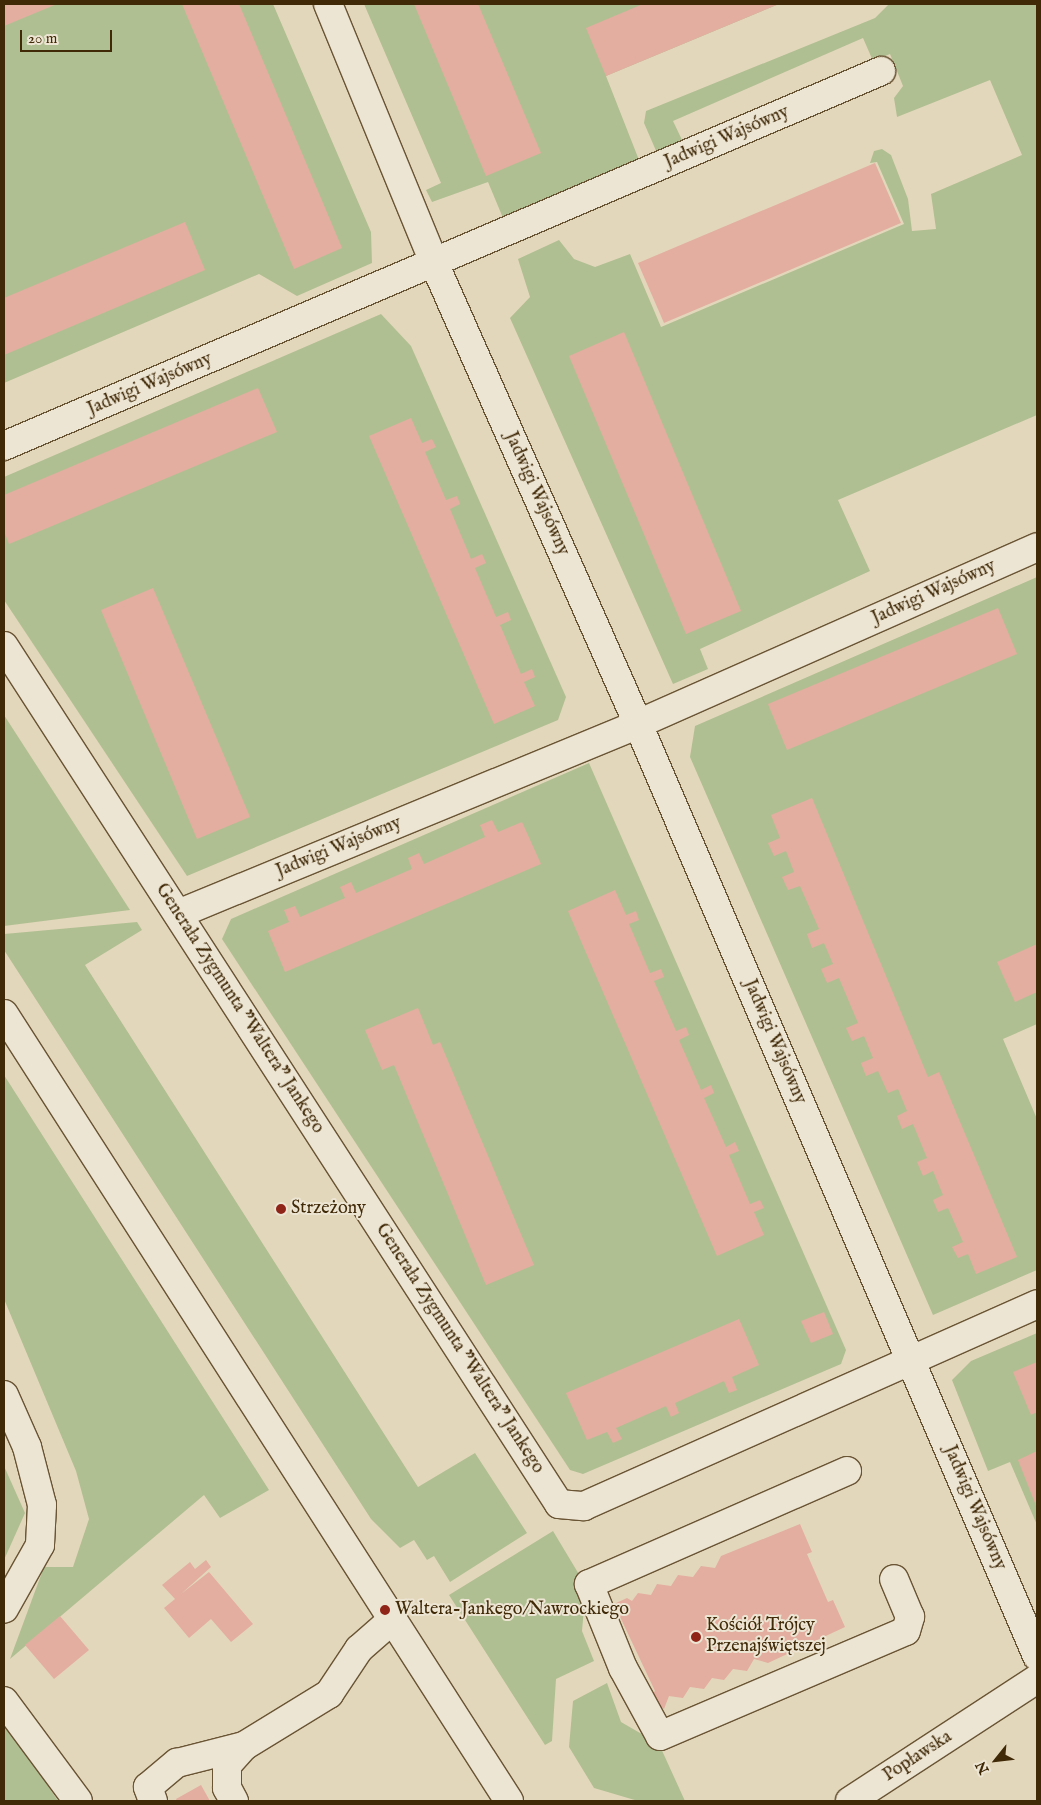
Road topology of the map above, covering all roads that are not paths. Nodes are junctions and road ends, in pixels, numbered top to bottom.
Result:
1 (328, 4) edge
2 (881, 71) dead end
3 (435, 264) junction
4 (4, 446) edge
5 (1037, 547) edge
6 (4, 646) edge
7 (638, 724) junction
8 (178, 914) junction
9 (4, 1014) edge
10 (1037, 1304) edge
11 (910, 1360) junction
12 (4, 1395) edge
13 (847, 1471) dead end
14 (894, 1579) dead end
15 (4, 1609) edge
16 (392, 1620) junction
17 (1037, 1656) edge
18 (1037, 1679) edge
19 (4, 1701) edge
20 (244, 1746) junction
21 (861, 1798) edge
22 (78, 1801) edge
23 (153, 1801) edge
24 (234, 1801) edge
25 (509, 1801) edge

1 - 3 street, Jadwigi Wajsówny
2 - 3 street, Jadwigi Wajsówny
3 - 4 street, Jadwigi Wajsówny
3 - 7 street, Jadwigi Wajsówny
5 - 7 street, Jadwigi Wajsówny
6 - 8 street, Generała Zygmunta "Waltera" Jankego
7 - 8 street, Jadwigi Wajsówny
7 - 11 street, Jadwigi Wajsówny
8 - 11 street, Generała Zygmunta "Waltera" Jankego
9 - 16 street
10 - 11 street
11 - 17 street, Jadwigi Wajsówny
12 - 15 street
13 - 14 street
16 - 20 street
16 - 25 street
18 - 21 street, Popławska
19 - 22 street
20 - 23 street
20 - 24 street

